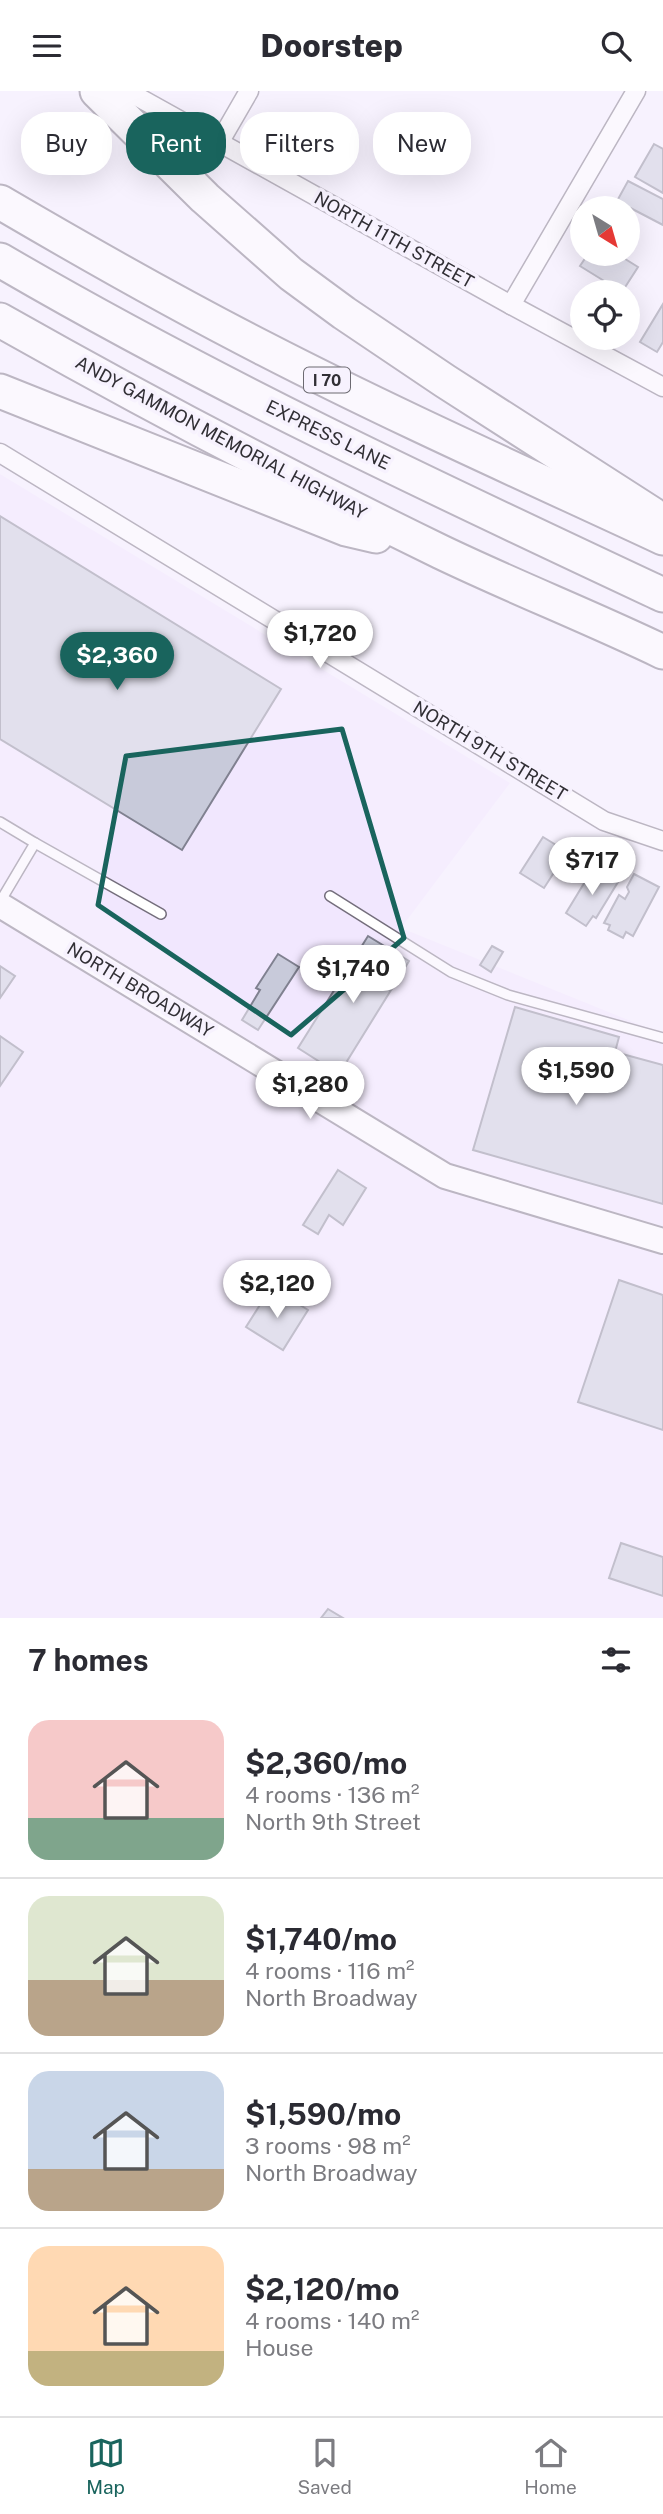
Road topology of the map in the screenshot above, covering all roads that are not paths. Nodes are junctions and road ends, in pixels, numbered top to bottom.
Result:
1 (97, 91) edge
2 (127, 91) edge
3 (249, 91) edge
4 (636, 91) edge
5 (164, 112) edge
6 (226, 131) edge
7 (226, 147) edge
8 (0, 202) edge
9 (0, 260) edge
10 (510, 305) junction
11 (0, 320) edge
12 (663, 387) edge
13 (0, 391) edge
14 (0, 453) edge
15 (663, 521) edge
16 (663, 538) edge
17 (443, 553) junction
18 (663, 595) edge
19 (663, 652) edge
20 (0, 822) edge
21 (663, 841) edge
22 (36, 843) junction
23 (330, 896) dead end
24 (0, 904) edge
25 (161, 914) dead end
26 (663, 1038) edge
27 (663, 1241) edge

1 - 15 highway
2 - 5 street, NORTH 11TH STREET
3 - 6 street
4 - 10 street
7 - 10 street, NORTH 11TH STREET
8 - 16 highway, I 70
9 - 18 highway, EXPRESS LANE
10 - 12 street, NORTH 11TH STREET
11 - 17 highway, ANDY GAMMON MEMORIAL HIGHWAY
13 - 17 highway
14 - 21 street, NORTH 9TH STREET
17 - 19 highway
20 - 22 lane
22 - 24 lane
22 - 25 lane
23 - 26 lane
24 - 27 main road, NORTH BROADWAY

